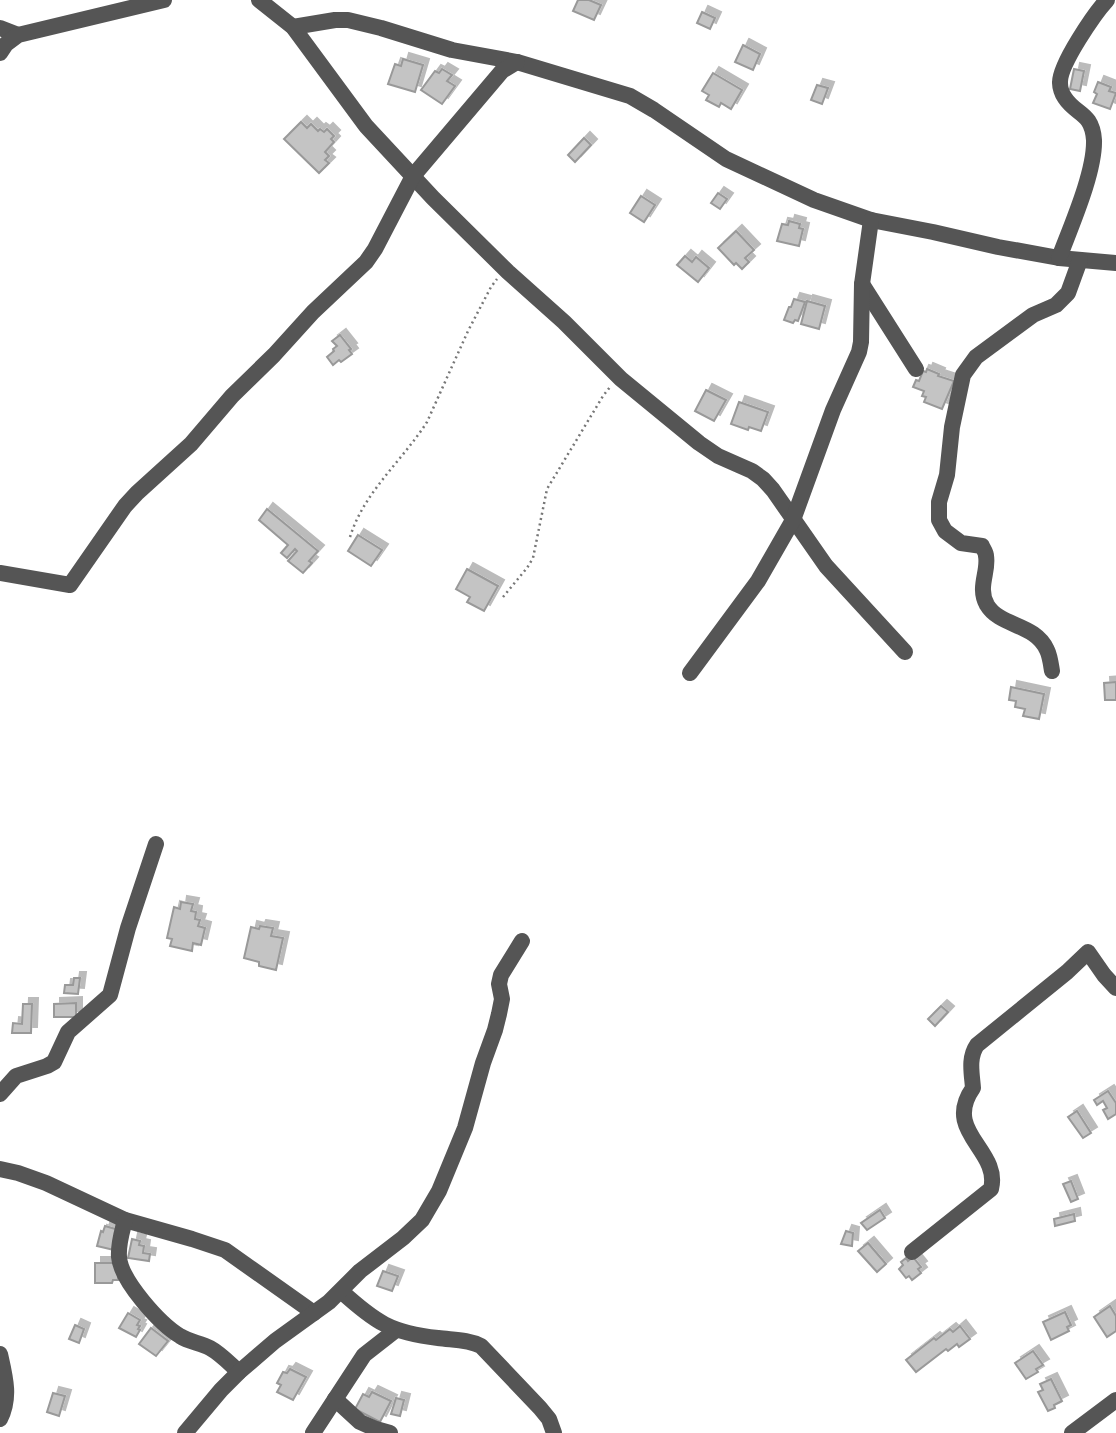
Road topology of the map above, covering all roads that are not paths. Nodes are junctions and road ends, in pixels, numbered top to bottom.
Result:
1 (164, 0) edge
2 (258, 0) edge
3 (1107, 0) edge
4 (0, 27) edge
5 (293, 27) junction
6 (18, 35) junction
7 (0, 53) edge
8 (517, 62) junction
9 (413, 176) junction
10 (870, 220) junction
11 (1059, 258) junction
12 (1080, 260) junction
13 (1116, 263) edge
14 (862, 284) junction
15 (916, 369) dead end
16 (793, 520) junction
17 (0, 573) edge
18 (905, 652) dead end
19 (1052, 671) dead end
20 (690, 673) dead end
21 (156, 844) dead end
22 (522, 941) dead end
23 (1116, 988) edge
24 (0, 1094) edge
25 (0, 1169) edge
26 (125, 1220) junction
27 (912, 1252) dead end
28 (341, 1291) junction
29 (314, 1313) junction
30 (396, 1330) junction
31 (0, 1354) edge
32 (239, 1372) junction
33 (335, 1399) junction
34 (1116, 1399) edge
35 (0, 1419) edge
36 (185, 1433) edge
37 (313, 1433) edge
38 (390, 1433) edge
39 (554, 1433) edge
40 (1072, 1433) edge

1 - 6 street
2 - 5 street
3 - 11 street
4 - 6 street
5 - 8 street
5 - 9 street
6 - 7 street
8 - 9 street
8 - 10 street
9 - 16 street
9 - 17 street
10 - 11 street
10 - 14 street
11 - 12 street
12 - 13 street
12 - 19 street
14 - 15 street
14 - 16 street
16 - 18 street
16 - 20 street
21 - 24 street
22 - 28 street
23 - 27 street
25 - 26 street
26 - 29 street
26 - 32 street
28 - 29 street
28 - 30 street
29 - 32 street
30 - 33 street
30 - 39 street
31 - 35 street
32 - 36 street
33 - 37 street
33 - 38 street
34 - 40 street

